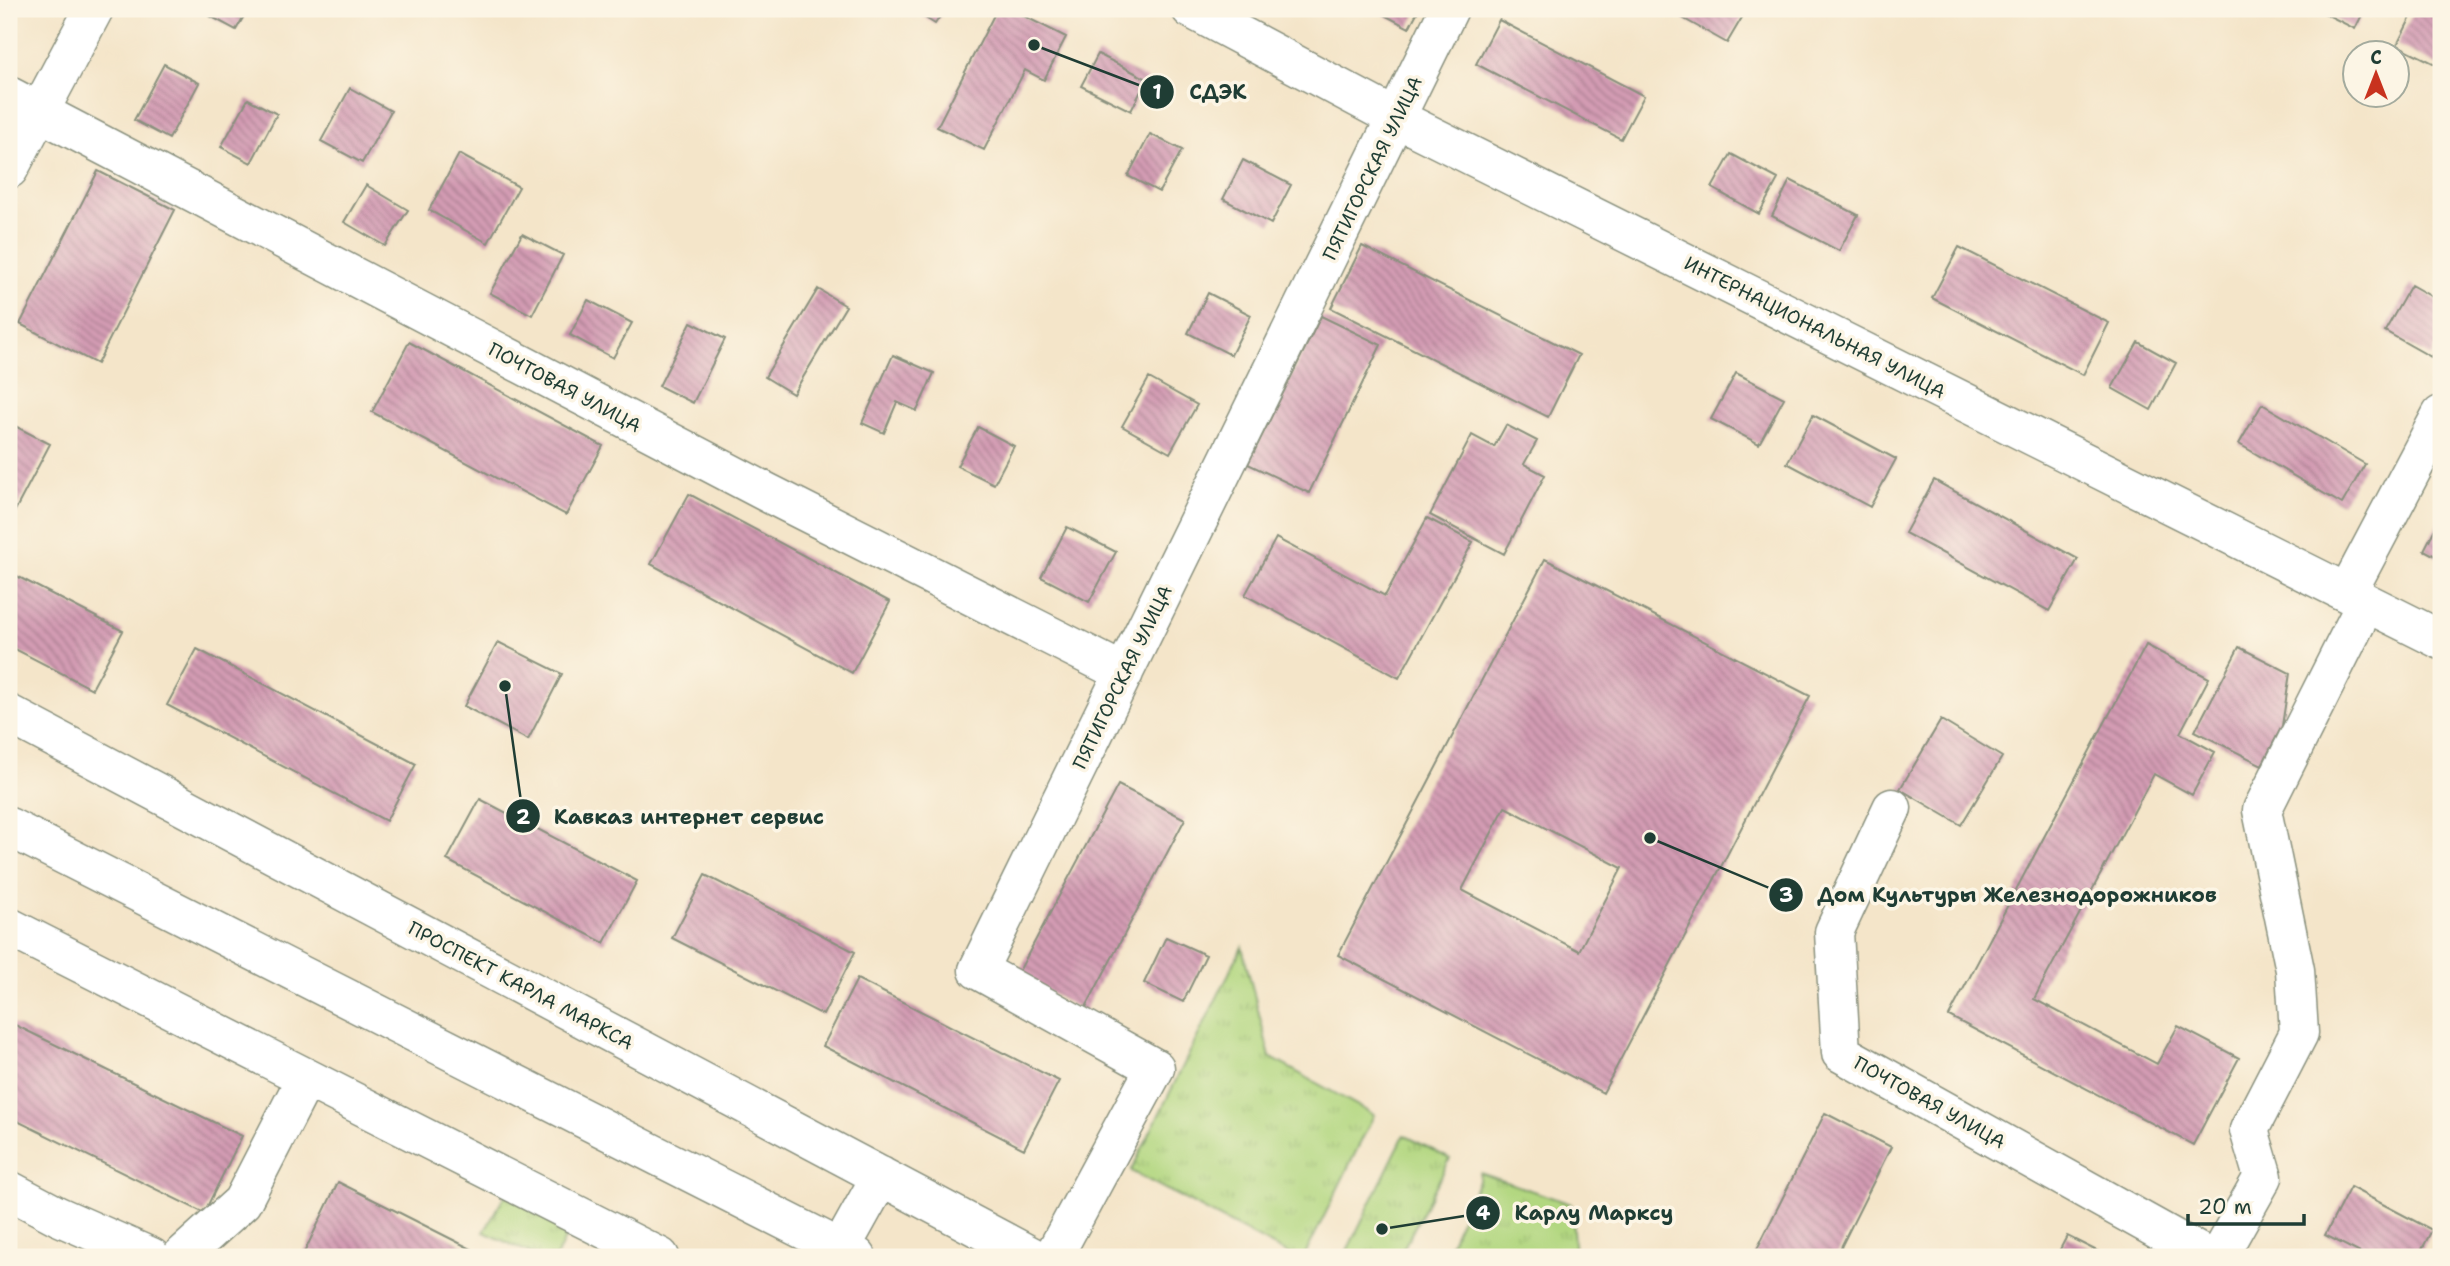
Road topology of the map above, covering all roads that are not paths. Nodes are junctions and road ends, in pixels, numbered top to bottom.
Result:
1 (94, 9) edge
2 (1191, 9) edge
3 (1449, 9) edge
4 (24, 104) edge
5 (1396, 118) junction
6 (9, 169) edge
7 (2441, 415) edge
8 (2356, 598) junction
9 (2441, 640) edge
10 (1124, 673) junction
11 (9, 714) edge
12 (1892, 808) dead end
13 (9, 827) edge
14 (9, 927) edge
15 (306, 1078) junction
16 (881, 1176) junction
17 (9, 1190) edge
18 (844, 1254) edge
19 (151, 1257) edge
20 (181, 1257) edge
21 (660, 1257) edge
22 (1033, 1257) edge
23 (1053, 1257) edge
24 (2207, 1257) edge
25 (2218, 1257) edge

1 - 4 street
2 - 5 street, ИНТЕРНАЦИОНАЛЬНАЯ УЛИЦА
3 - 5 street, ПЯТИГОРСКАЯ УЛИЦА
4 - 6 street
4 - 10 street, ПОЧТОВАЯ УЛИЦА
5 - 8 street, ИНТЕРНАЦИОНАЛЬНАЯ УЛИЦА
5 - 10 street, ПЯТИГОРСКАЯ УЛИЦА
7 - 8 street
8 - 9 street, ИНТЕРНАЦИОНАЛЬНАЯ УЛИЦА
8 - 25 street
10 - 23 street, ПЯТИГОРСКАЯ УЛИЦА
11 - 16 street, ПРОСПЕКТ КАРЛА МАРКСА
12 - 24 street, ПОЧТОВАЯ УЛИЦА
13 - 18 street
14 - 15 street
15 - 20 street
15 - 21 street
16 - 18 street
16 - 22 street, ПРОСПЕКТ КАРЛА МАРКСА
17 - 19 street

